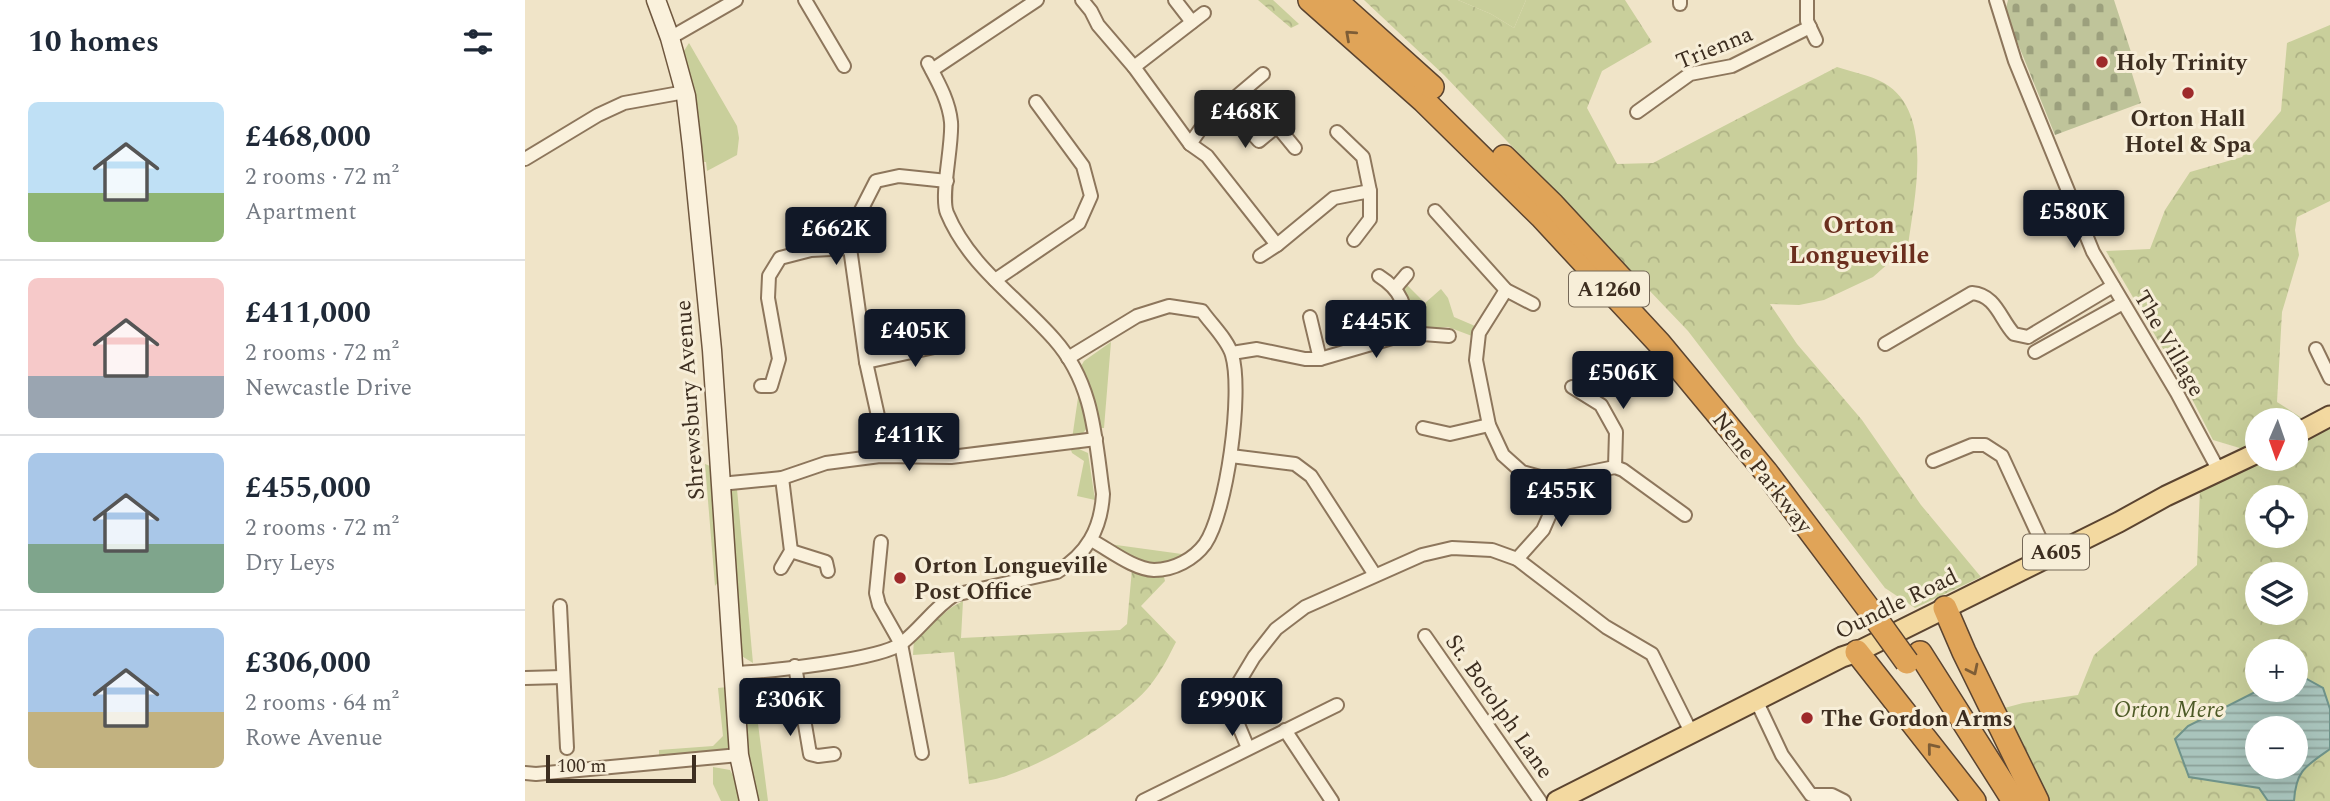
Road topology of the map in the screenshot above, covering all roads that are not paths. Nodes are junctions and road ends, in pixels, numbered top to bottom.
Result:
1 (656, 0) edge
2 (736, 0) edge
3 (805, 0) edge
4 (1037, 0) edge
5 (1082, 0) edge
6 (1175, 0) edge
7 (1310, 0) edge
8 (1335, 0) edge
9 (1341, 0) edge
10 (1807, 0) edge
11 (1996, 0) edge
12 (1204, 13) dead end
13 (1192, 22) junction
14 (1361, 23) junction
15 (1810, 27) junction
16 (670, 38) junction
17 (1816, 40) dead end
18 (844, 66) dead end
19 (1134, 67) junction
20 (1263, 74) dead end
21 (685, 92) junction
22 (1036, 102) dead end
23 (1226, 104) junction
24 (1637, 112) dead end
25 (1337, 132) dead end
26 (1189, 144) junction
27 (1295, 148) dead end
28 (525, 159) edge
29 (947, 181) junction
30 (1370, 191) junction
31 (1435, 211) dead end
32 (1354, 240) dead end
33 (1277, 245) junction
34 (850, 248) junction
35 (1260, 256) dead end
36 (1407, 274) dead end
37 (1379, 275) dead end
38 (995, 280) junction
39 (2113, 286) junction
40 (1396, 287) junction
41 (1506, 290) junction
42 (2123, 303) junction
43 (1533, 304) dead end
44 (1310, 317) dead end
45 (1409, 333) junction
46 (1449, 336) dead end
47 (957, 342) dead end
48 (1885, 344) dead end
49 (2316, 349) dead end
50 (2035, 352) dead end
51 (1232, 353) junction
52 (1068, 358) junction
53 (1320, 359) junction
54 (866, 362) junction
55 (2330, 379) edge
56 (761, 386) dead end
57 (1571, 387) dead end
58 (2330, 416) edge
59 (1489, 425) junction
60 (1423, 428) dead end
61 (2308, 428) edge
62 (1096, 439) junction
63 (880, 456) junction
64 (1231, 456) junction
65 (2245, 459) edge
66 (1933, 461) dead end
67 (1615, 467) junction
68 (2219, 471) junction
69 (782, 478) junction
70 (1551, 480) junction
71 (720, 484) junction
72 (1685, 515) dead end
73 (1091, 540) junction
74 (881, 542) dead end
75 (791, 551) junction
76 (2048, 556) junction
77 (1517, 559) junction
78 (781, 568) dead end
79 (828, 571) dead end
80 (1375, 575) junction
81 (560, 606) dead end
82 (1878, 608) junction
83 (1945, 608) junction
84 (1425, 636) dead end
85 (901, 643) junction
86 (1857, 652) junction
87 (1913, 658) junction
88 (795, 666) junction
89 (733, 673) junction
90 (563, 677) junction
91 (525, 678) edge
92 (1756, 700) junction
93 (1337, 705) dead end
94 (1285, 730) junction
95 (1691, 732) junction
96 (568, 748) dead end
97 (1248, 748) junction
98 (922, 753) dead end
99 (834, 754) dead end
100 (739, 755) junction
101 (525, 773) edge
102 (1811, 798) edge
103 (749, 801) edge
104 (1143, 801) edge
105 (1332, 801) edge
106 (1540, 801) edge
107 (1557, 801) edge
108 (1844, 801) edge
109 (1974, 801) edge
110 (1996, 801) edge
111 (2014, 801) edge
112 (2037, 801) edge

1 - 16 street, Shrewsbury Avenue
2 - 16 street
3 - 18 street
4 - 29 street
5 - 19 street
6 - 13 street
82 -> 7 highway, Nene Parkway / A1260
8 - 14 highway, Nene Parkway / A1260
9 - 14 highway
10 - 15 street
11 - 39 street, The Village
12 - 13 street
13 - 19 street
14 - 82 highway, Nene Parkway / A1260
15 - 17 street
15 - 24 street, Trienna
16 - 21 street, Shrewsbury Avenue
19 - 26 street
20 - 23 street
21 - 28 street
21 - 71 street, Shrewsbury Avenue
22 - 38 street
23 - 26 street
23 - 27 street
25 - 30 street
26 - 33 street
29 - 34 street
29 - 38 street
30 - 32 street
30 - 33 street
31 - 41 street
33 - 35 street
34 - 54 street
34 - 56 street
36 - 40 street
37 - 40 street
38 - 52 street
39 - 42 street, The Village
39 - 48 street
40 - 45 street
41 - 43 street
41 - 59 street
42 - 50 street
42 - 68 street, The Village
44 - 53 street
45 - 46 street
45 - 53 street
47 - 54 street
49 - 55 street
51 - 52 street
51 - 53 street
51 - 64 street
52 - 62 street
54 - 63 street
57 - 67 street
58 - 61 main road
59 - 60 street
59 - 70 street
62 - 63 street
62 - 73 street
63 - 69 street
64 - 73 street
64 - 80 street
65 - 68 main road, Oundle Road / A605
66 - 76 street
67 - 70 street
67 - 72 street
68 - 76 main road, Oundle Road / A605
69 - 71 street
69 - 75 street
70 - 77 street
71 - 89 street, Shrewsbury Avenue
73 - 85 street
74 - 85 street
75 - 78 street
75 - 79 street
76 - 83 main road, Oundle Road / A605
77 - 80 street
77 - 95 street
80 - 97 street
81 - 90 street
82 - 87 highway, Nene Parkway / A1260
83 - 86 main road, Oundle Road / A605
83 -> 112 highway
84 - 106 street, St. Botolph Lane
85 - 88 street
85 - 98 street
86 - 92 main road, Oundle Road / A605
109 -> 86 highway
87 - 110 highway, Nene Parkway / A1260
87 - 111 highway, Nene Parkway / A1260
88 - 89 street
88 - 99 street
89 - 100 street, Shrewsbury Avenue
90 - 91 street
90 - 96 street
92 - 95 main road, Oundle Road / A605
92 - 102 street
93 - 94 street
94 - 97 street
94 - 105 street
95 - 107 main road, Oundle Road / A605
97 - 104 street
100 - 101 street
100 - 103 street, Shrewsbury Avenue
102 - 108 street

